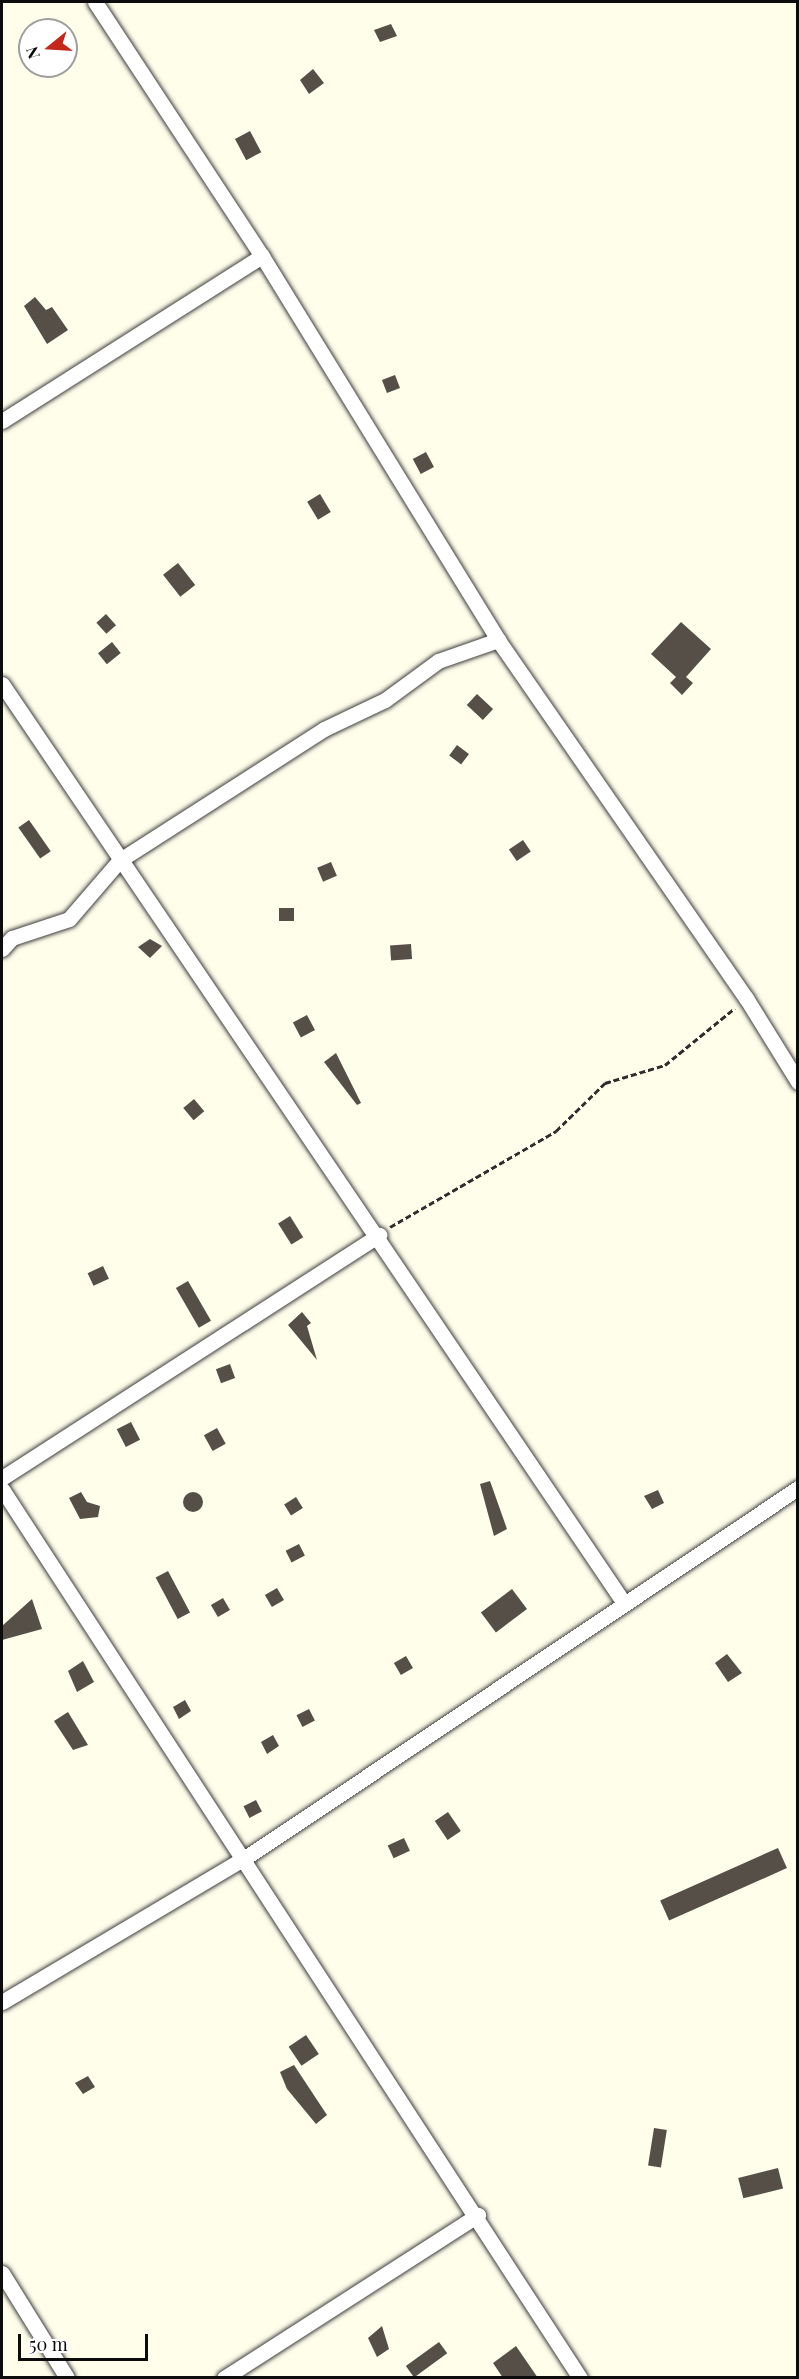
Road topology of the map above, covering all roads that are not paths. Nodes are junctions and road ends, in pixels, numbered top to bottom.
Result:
1 (95, 2) edge
2 (262, 256) junction
3 (2, 421) edge
4 (498, 640) junction
5 (2, 684) edge
6 (120, 861) junction
7 (2, 949) edge
8 (798, 1082) edge
9 (379, 1235) junction
10 (2, 1478) edge
11 (798, 1488) edge
12 (2, 1489) edge
13 (624, 1603) junction
14 (244, 1858) junction
15 (2, 2002) edge
16 (478, 2216) junction
17 (2, 2272) edge
18 (67, 2378) edge
19 (224, 2378) edge
20 (580, 2378) edge

1 - 2 street
2 - 3 street
2 - 4 street
4 - 6 street
4 - 8 street
5 - 6 street
6 - 7 street
6 - 9 street
9 - 10 street
9 - 13 street
11 - 13 street
12 - 14 street
13 - 14 street
14 - 15 street
14 - 16 street
16 - 19 street
16 - 20 street
17 - 18 street

